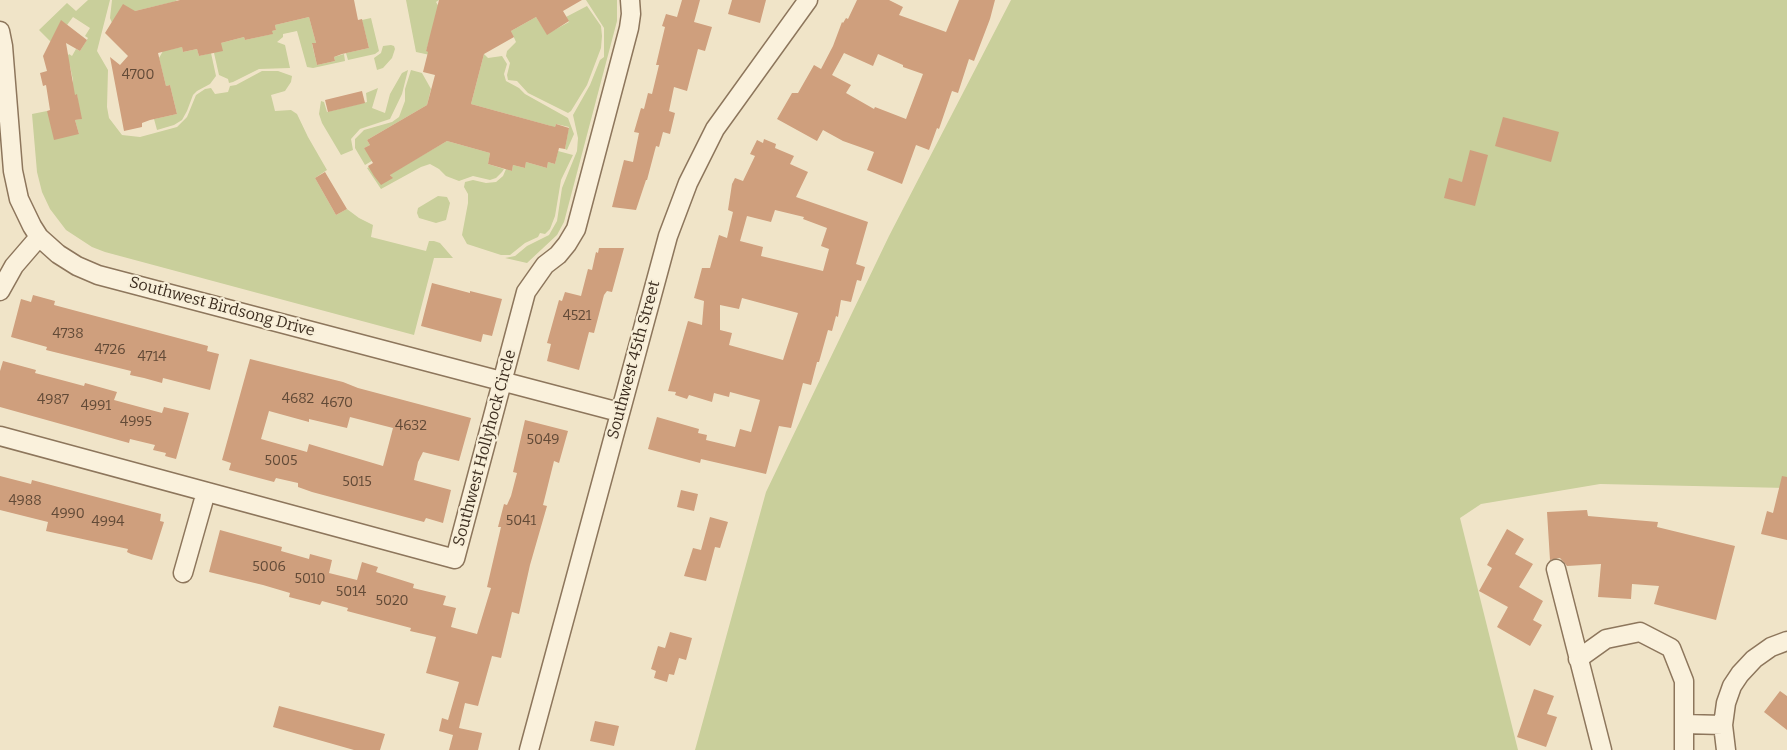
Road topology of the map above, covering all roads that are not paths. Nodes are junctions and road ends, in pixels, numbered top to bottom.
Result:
1 (630, 0) edge
2 (808, 0) edge
3 (0, 31) edge
4 (39, 237) junction
5 (0, 291) edge
6 (503, 381) junction
7 (620, 412) junction
8 (0, 436) edge
9 (206, 492) junction
10 (1556, 568) dead end
11 (183, 573) dead end
12 (1787, 641) edge
13 (1578, 659) junction
14 (1684, 724) junction
15 (1723, 725) junction
16 (529, 750) edge
17 (1602, 750) edge
18 (1684, 750) edge
19 (1726, 750) edge

1 - 6 street, Southwest Hollyhock Circle
2 - 7 street, Southwest 45th Street
3 - 4 street, Southwest Birdsong Drive
4 - 5 street
4 - 6 street, Southwest Birdsong Drive
6 - 7 street, Southwest Birdsong Drive
6 - 9 street, Southwest Hollyhock Circle
7 - 16 street, Southwest 45th Street
8 - 9 street, Southwest Hollyhock Circle
9 - 11 street
10 - 13 street
12 - 15 street
13 - 14 street
13 - 17 street
14 - 15 street
14 - 18 street
15 - 19 street

